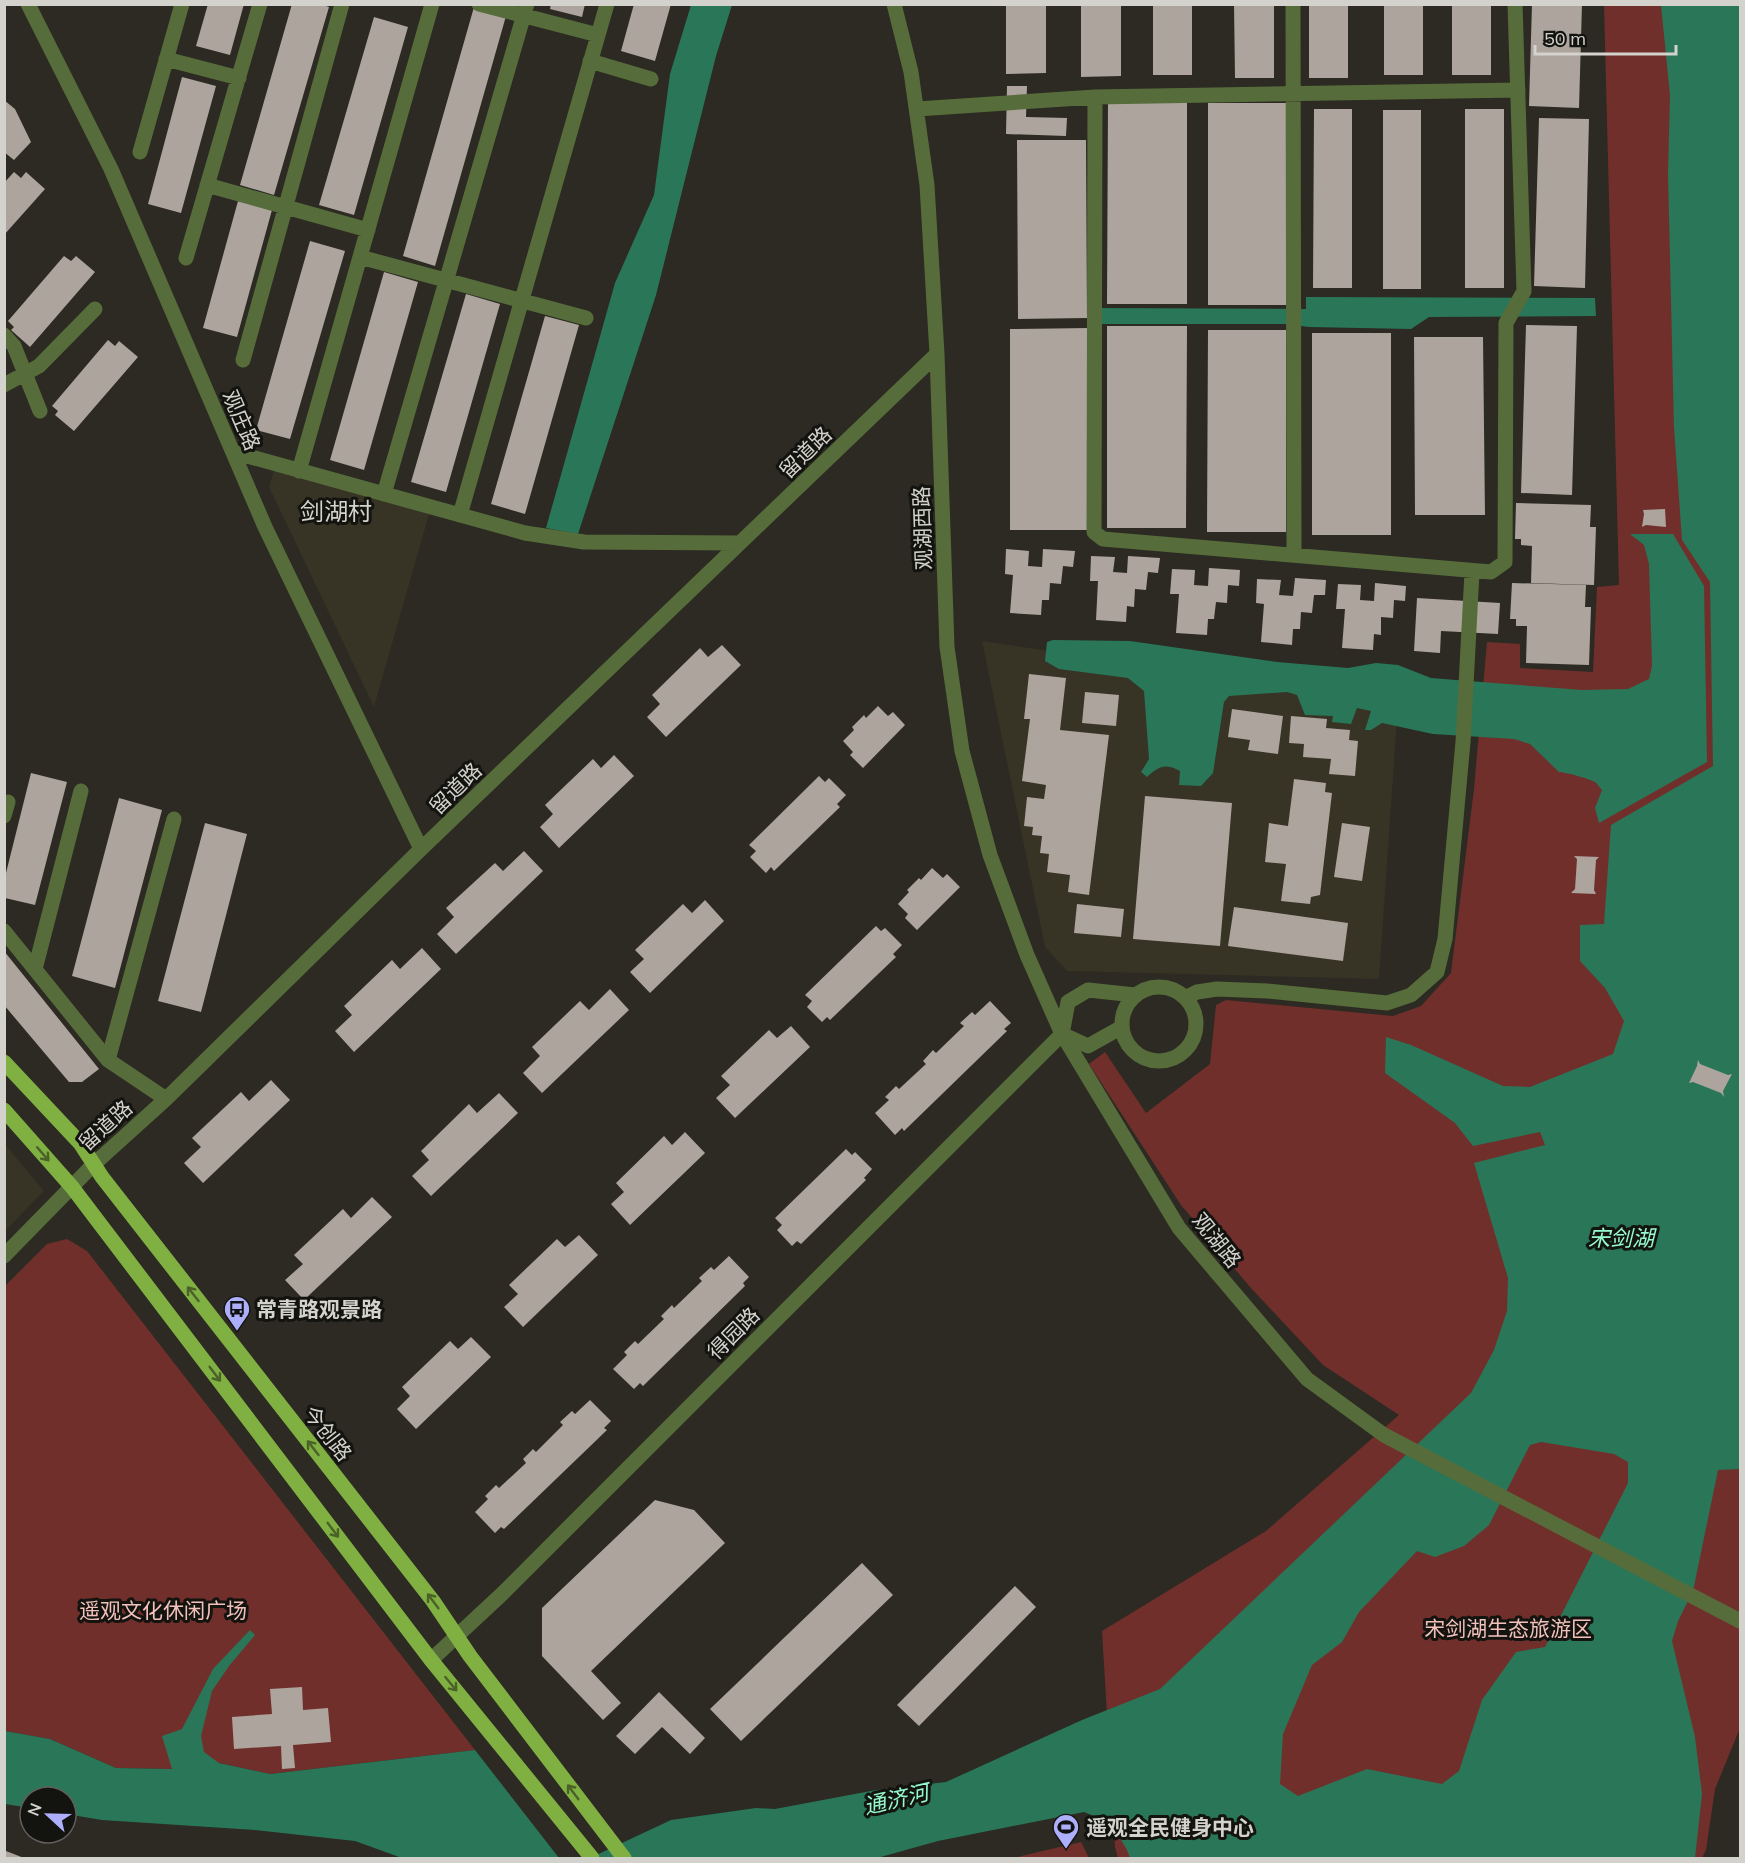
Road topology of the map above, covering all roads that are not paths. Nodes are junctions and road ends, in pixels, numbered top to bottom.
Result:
1 (28, 4) edge
2 (182, 4) edge
3 (260, 4) edge
4 (342, 4) edge
5 (432, 4) edge
6 (479, 4) edge
7 (607, 4) edge
8 (894, 4) edge
9 (1293, 4) edge
10 (1515, 4) edge
11 (525, 10) edge
12 (598, 35) junction
13 (166, 59) junction
14 (591, 61) junction
15 (238, 78) junction
16 (651, 79) dead end
17 (1518, 90) junction
18 (1294, 94) junction
19 (1095, 97) junction
20 (917, 109) junction
21 (140, 152) dead end
22 (207, 185) junction
23 (285, 207) junction
24 (368, 230) junction
25 (360, 257) junction
26 (186, 258) dead end
27 (446, 280) junction
28 (522, 301) junction
29 (95, 309) dead end
30 (586, 318) dead end
31 (4, 335) edge
32 (937, 354) junction
33 (243, 360) dead end
34 (25, 374) junction
35 (4, 385) edge
36 (40, 411) dead end
37 (233, 452) junction
38 (299, 471) junction
39 (384, 494) junction
40 (460, 515) junction
41 (740, 543) junction
42 (1294, 554) junction
43 (1472, 572) junction
44 (81, 791) dead end
45 (174, 819) dead end
46 (421, 849) junction
47 (4, 931) edge
48 (35, 969) junction
49 (1136, 995) junction
50 (1185, 998) junction
51 (1122, 1027) junction
52 (1062, 1034) junction
53 (108, 1060) junction
54 (4, 1062) edge
55 (166, 1099) junction
56 (4, 1110) edge
57 (94, 1164) junction
58 (72, 1186) junction
59 (4, 1256) edge
60 (1740, 1621) edge
61 (457, 1636) junction
62 (432, 1660) junction
63 (590, 1856) edge
64 (624, 1858) edge

1 - 37 street, 观庄路
2 - 13 street
3 - 15 street
4 - 23 street
5 - 24 street
6 - 11 street
7 - 12 street
8 - 20 street, 观湖西路
9 - 18 street
10 - 17 street
11 - 12 street
11 - 27 street
12 - 14 street
13 - 15 street
13 - 21 street
14 - 16 street
14 - 28 street
15 - 22 street
17 - 18 street
17 - 43 street
18 - 19 street
18 - 42 street
19 - 20 street
19 - 42 street
20 - 32 street, 观湖西路
22 - 23 street
22 - 26 street
23 - 24 street
23 - 33 street
24 - 25 street
25 - 27 street
25 - 38 street
27 - 28 street
27 - 39 street
28 - 30 street
28 - 40 street
29 - 34 street
31 - 34 street
32 - 41 street, 留道路
32 - 52 street, 观湖西路
34 - 35 street
34 - 36 street
37 - 38 street
37 - 46 street, 观庄路
38 - 39 street
39 - 40 street
40 - 41 street
41 - 46 street, 留道路
42 - 43 street
43 - 50 street
44 - 48 street
45 - 53 street
46 - 55 street, 留道路
47 - 48 street
48 - 53 street
49 - 50 street
49 - 51 street
49 - 52 street
50 - 51 street
51 - 52 street
52 - 60 street, 观湖路
52 - 61 street, 得园路
53 - 55 street
54 - 57 main road, 今创路
55 - 57 street, 留道路
56 -> 58 main road
57 - 58 street, 留道路
61 -> 57 main road, 今创路
58 - 59 street, 留道路
58 -> 62 main road
61 - 62 street, 得园路
64 -> 61 main road, 今创路
62 -> 63 main road

